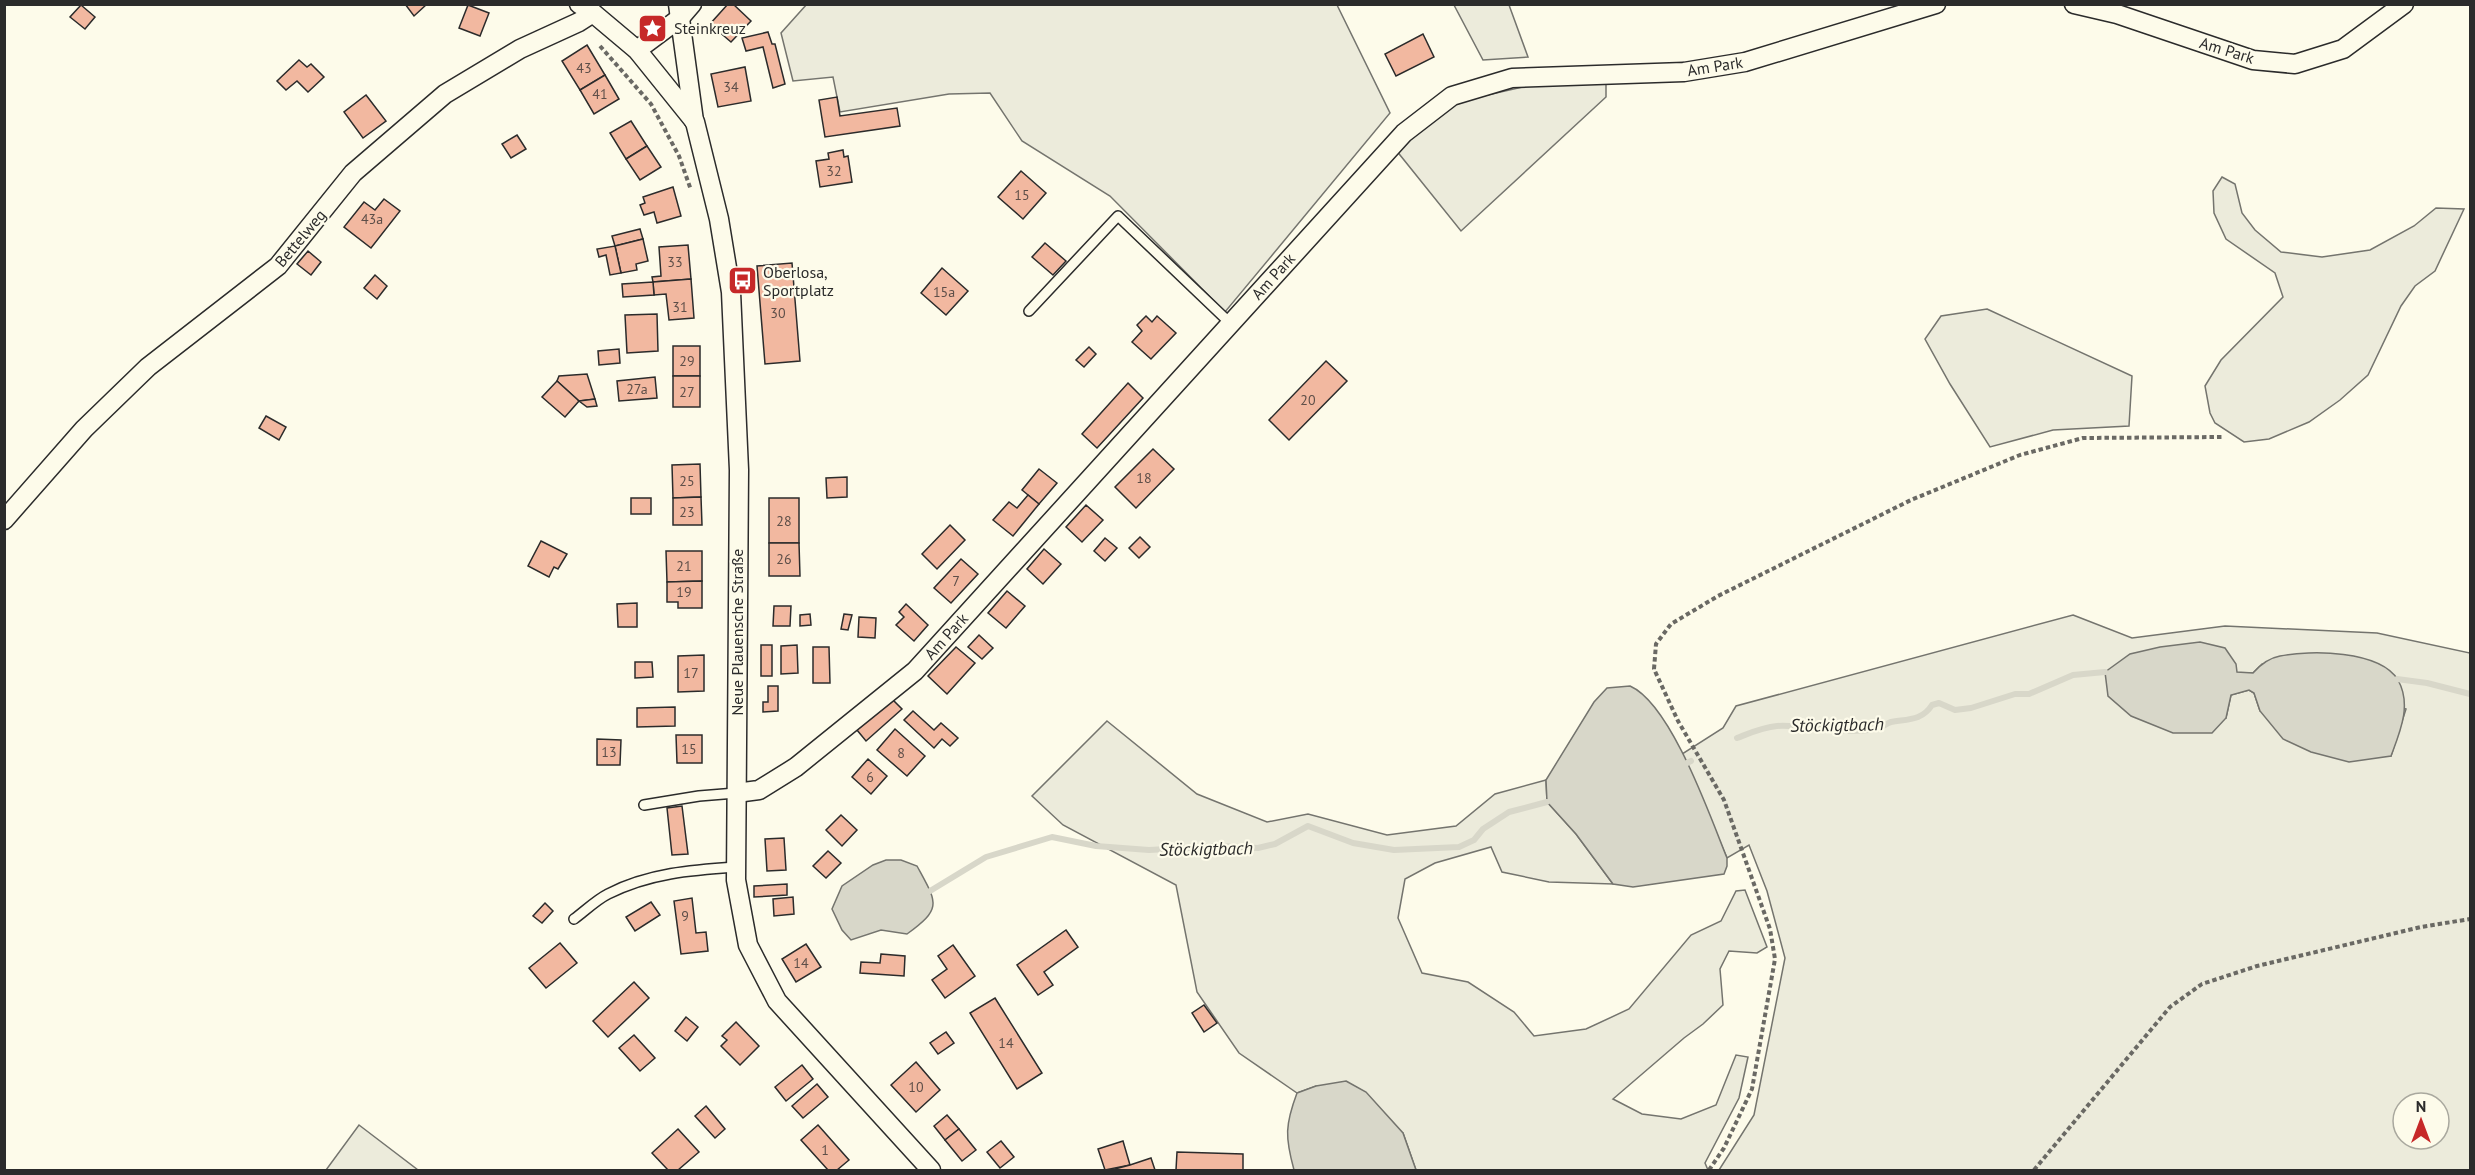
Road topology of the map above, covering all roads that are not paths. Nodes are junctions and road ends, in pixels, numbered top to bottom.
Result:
1 (692, 4) edge
2 (1936, 4) edge
3 (2074, 4) edge
4 (2404, 4) edge
5 (679, 11) edge
6 (584, 13) edge
7 (637, 50) junction
8 (695, 122) junction
9 (1029, 311) dead end
10 (1230, 323) junction
11 (4, 520) edge
12 (736, 793) junction
13 (644, 805) dead end
14 (736, 867) junction
15 (574, 919) dead end
16 (931, 1170) edge

1 - 5 street
2 - 10 street, Am Park
3 - 4 street, Am Park
5 - 7 street
5 - 8 street
6 - 7 street, Neue Plauensche Straße
6 - 11 street, Bettelweg
7 - 8 street, Neue Plauensche Straße
8 - 12 street, Neue Plauensche Straße
9 - 10 lane
10 - 12 street, Am Park
12 - 13 lane
12 - 14 street, Neue Plauensche Straße
14 - 15 lane
14 - 16 street, Neue Plauensche Straße

